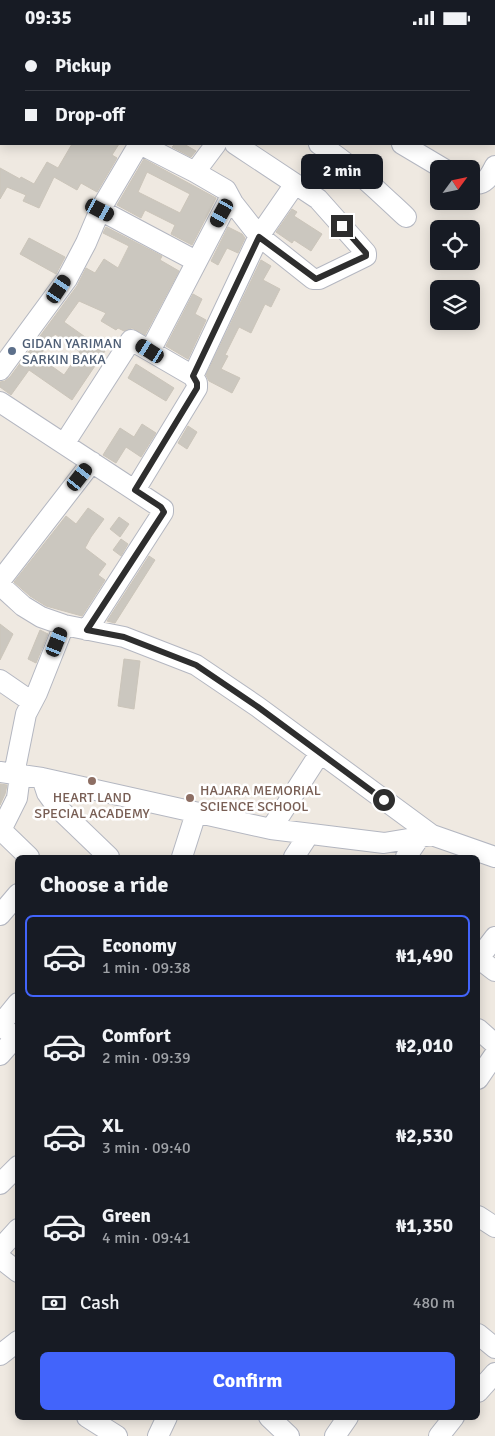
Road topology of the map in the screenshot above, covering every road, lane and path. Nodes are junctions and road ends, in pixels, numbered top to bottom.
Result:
1 (139, 145) edge
2 (142, 145) edge
3 (215, 145) edge
4 (236, 145) edge
5 (321, 145) edge
6 (404, 145) edge
7 (430, 161) edge
8 (495, 166) edge
9 (195, 172) junction
10 (480, 183) edge
11 (295, 184) junction
12 (230, 198) junction
13 (100, 210) junction
14 (406, 217) dead end
15 (259, 237) junction
16 (196, 261) junction
17 (150, 351) junction
18 (0, 370) edge
19 (193, 376) junction
20 (0, 402) edge
21 (64, 444) junction
22 (92, 462) junction
23 (135, 490) junction
24 (0, 581) edge
25 (0, 585) edge
26 (64, 625) junction
27 (87, 630) junction
28 (0, 680) edge
29 (32, 702) junction
30 (320, 753) junction
31 (11, 773) edge
32 (42, 778) junction
33 (196, 813) junction
34 (271, 829) junction
35 (0, 830) edge
36 (309, 834) junction
37 (425, 836) junction
38 (372, 841) junction
39 (471, 854) edge
40 (27, 855) edge
41 (107, 855) edge
42 (183, 855) edge
43 (295, 855) edge
44 (362, 855) edge
45 (408, 855) edge
46 (480, 855) edge
47 (495, 857) edge
48 (15, 898) edge
49 (0, 915) edge
50 (495, 937) edge
51 (480, 956) edge
52 (480, 960) edge
53 (495, 971) edge
54 (15, 1006) edge
55 (0, 1024) edge
56 (480, 1031) edge
57 (15, 1038) edge
58 (15, 1040) edge
59 (495, 1044) edge
60 (495, 1054) edge
61 (0, 1055) edge
62 (480, 1076) edge
63 (15, 1232) edge
64 (0, 1249) edge
65 (0, 1258) edge
66 (15, 1270) edge
67 (480, 1336) edge
68 (495, 1348) edge
69 (495, 1373) edge
70 (480, 1390) edge
71 (92, 1420) edge
72 (166, 1420) edge
73 (272, 1420) edge
74 (346, 1420) edge
75 (452, 1420) edge
76 (117, 1436) edge
77 (158, 1436) edge
78 (289, 1436) edge
79 (335, 1436) edge
80 (439, 1436) edge

1 - 13 street
2 - 9 street
3 - 9 street
4 - 11 street
5 - 14 street
6 - 7 street
8 - 10 street
9 - 12 street
11 - 15 street
11 - 15 street
12 - 15 street
12 - 16 street
13 - 16 street
13 - 18 street
15 - 19 street
16 - 17 street
17 - 19 street
17 - 21 street
19 - 23 street
20 - 21 street
21 - 22 street
22 - 23 street
22 - 24 street
23 - 27 street
25 - 26 street
26 - 27 street
26 - 29 street
27 - 30 street
28 - 29 street
29 - 31 street
30 - 34 street
30 - 37 street
31 - 32 street
31 - 35 street
32 - 33 street
32 - 41 street
33 - 34 street
33 - 42 street
34 - 36 street
35 - 40 street
36 - 38 street
36 - 43 street
37 - 38 street
37 - 39 street
37 - 45 street
38 - 44 street
46 - 47 street
48 - 49 street
50 - 51 street
52 - 53 street
54 - 55 street
55 - 57 street
56 - 59 street
58 - 61 street
60 - 62 street
63 - 64 street
65 - 66 street
67 - 68 street
69 - 70 street
71 - 76 street
72 - 77 street
73 - 78 street
74 - 79 street
75 - 80 street

